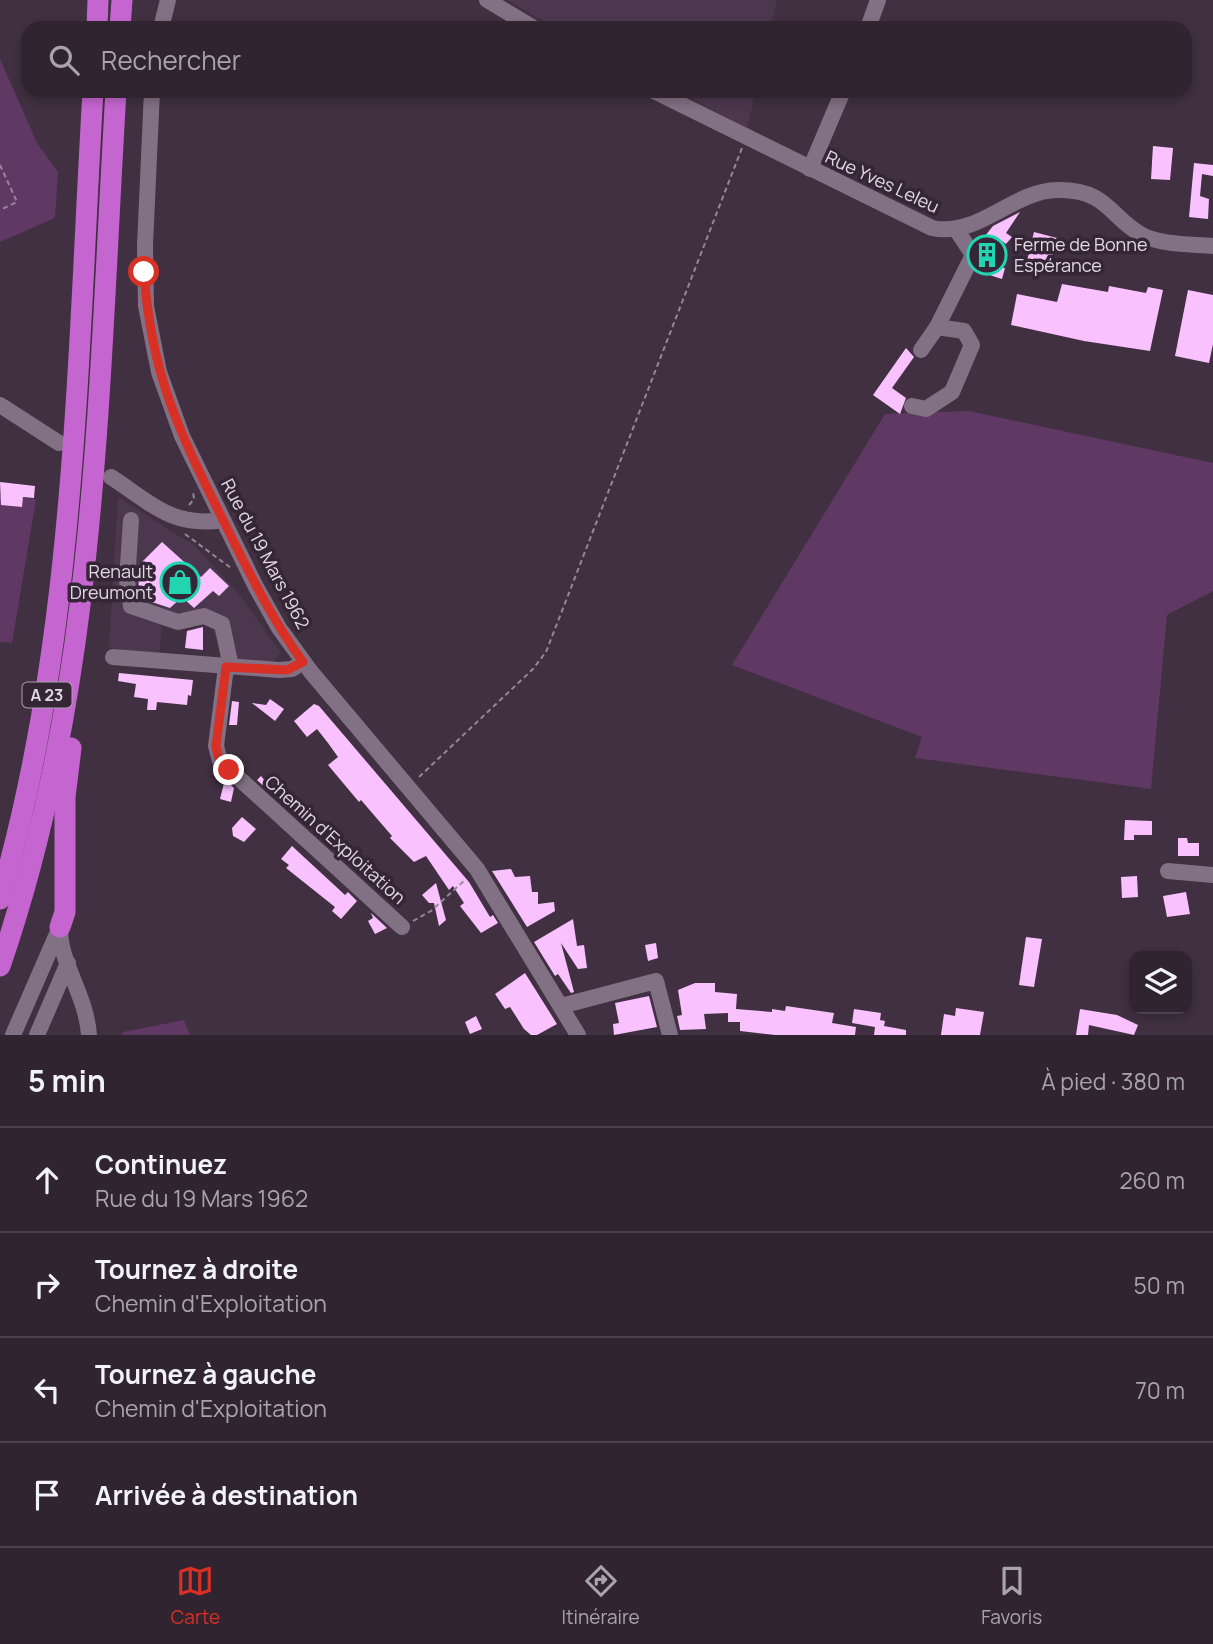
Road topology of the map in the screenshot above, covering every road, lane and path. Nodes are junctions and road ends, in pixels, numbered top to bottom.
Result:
1 (98, 0) edge
2 (122, 0) edge
3 (168, 0) edge
4 (488, 0) edge
5 (878, 0) edge
6 (97, 21) edge
7 (120, 21) edge
8 (163, 21) edge
9 (522, 21) edge
10 (870, 21) edge
11 (93, 98) edge
12 (116, 98) edge
13 (152, 98) edge
14 (668, 98) edge
15 (840, 98) edge
16 (746, 137) junction
17 (0, 165) edge
18 (810, 169) junction
19 (0, 210) edge
20 (956, 229) junction
21 (1213, 246) edge
22 (937, 327) junction
23 (921, 350) dead end
24 (0, 405) edge
25 (912, 406) dead end
26 (59, 443) dead end
27 (197, 467) junction
28 (111, 477) dead end
29 (183, 508) dead end
30 (131, 520) dead end
31 (223, 520) junction
32 (184, 533) dead end
33 (233, 569) dead end
34 (113, 657) dead end
35 (74, 661) junction
36 (303, 662) junction
37 (229, 667) junction
38 (409, 787) junction
39 (477, 869) junction
40 (1168, 871) dead end
41 (1213, 875) edge
42 (0, 899) edge
43 (402, 926) joint
44 (60, 927) junction
45 (68, 963) junction
46 (0, 966) edge
47 (561, 1006) junction
48 (13, 1035) edge
49 (37, 1035) edge
50 (89, 1035) edge
51 (578, 1035) edge
52 (670, 1035) edge

1 - 6 highway
2 - 7 highway
3 - 8 street
4 - 9 street
5 - 10 street
11 - 42 highway, A 23
12 - 35 highway, A 23
13 - 27 street, Rue du 19 Mars 1962
14 - 16 street, Rue Yves Leleu
15 - 18 street
16 - 18 street, Rue Yves Leleu
16 - 38 path
17 - 19 path
18 - 20 street, Rue Yves Leleu
20 - 21 street, Rue Yves Leleu
20 - 22 street
22 - 23 street
22 - 25 street
24 - 26 street
27 - 29 path
27 - 31 street, Rue du 19 Mars 1962
28 - 31 street
30 - 37 street
31 - 36 street, Rue du 19 Mars 1962
32 - 33 path
34 - 37 street
35 - 44 highway
35 - 46 highway, A 23
36 - 37 street
36 - 38 street, Rue du 19 Mars 1962
37 - 43 street, Chemin d'Exploitation
38 - 39 street, Rue du 19 Mars 1962
39 - 43 path
39 - 47 street, Rue du 19 Mars 1962
40 - 41 street
44 - 45 street
44 - 48 street
45 - 49 street
45 - 50 street
47 - 51 street, Rue du 19 Mars 1962
47 - 52 street

